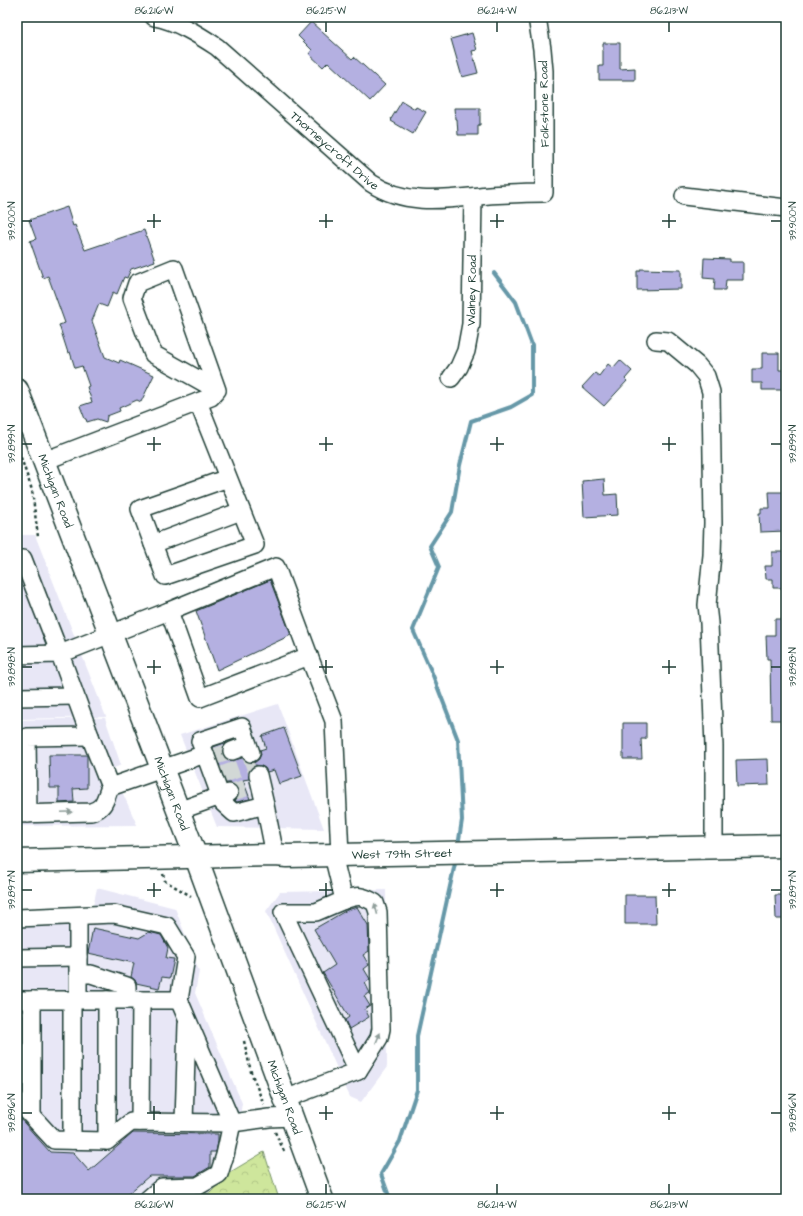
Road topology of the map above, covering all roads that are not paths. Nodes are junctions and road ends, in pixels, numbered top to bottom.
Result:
1 (154, 17) edge
2 (537, 17) edge
3 (544, 192) joint
4 (684, 196) dead end
5 (473, 197) junction
6 (786, 208) edge
7 (656, 340) dead end
8 (451, 378) dead end
9 (17, 390) edge
10 (217, 390) junction
11 (198, 402) junction
12 (44, 461) junction
13 (228, 478) junction
14 (241, 511) junction
15 (153, 544) junction
16 (17, 559) edge
17 (169, 611) junction
18 (111, 635) junction
19 (60, 654) junction
20 (17, 655) edge
21 (309, 656) junction
22 (75, 696) junction
23 (17, 697) edge
24 (90, 736) junction
25 (22, 737) edge
26 (232, 751) tunnel mouth
27 (209, 757) junction
28 (162, 770) junction
29 (255, 782) dead end
30 (110, 787) junction
31 (225, 794) junction
32 (265, 805) junction
33 (178, 811) junction
34 (23, 814) edge
35 (786, 846) edge
36 (714, 848) junction
37 (275, 855) junction
38 (337, 855) junction
39 (196, 857) junction
40 (17, 861) edge
41 (344, 900) junction
42 (78, 916) junction
43 (17, 918) edge
44 (17, 958) edge
45 (78, 966) junction
46 (24, 1000) edge
47 (75, 1000) junction
48 (107, 1000) junction
49 (134, 1000) junction
50 (178, 1000) junction
51 (187, 1018) junction
52 (358, 1071) junction
53 (17, 1100) edge
54 (288, 1108) junction
55 (32, 1115) junction
56 (140, 1122) junction
57 (184, 1122) junction
58 (232, 1123) junction
59 (72, 1140) junction
60 (107, 1140) junction
61 (148, 1199) edge
62 (322, 1199) edge

1 - 5 street, Thorneycroft Drive
2 - 3 street, Folkstone Road
3 - 5 street, Thorneycroft Drive
4 - 6 street
5 - 8 street, Walney Road
7 - 36 street
9 - 12 main road, Michigan Road
10 - 10 street
10 - 11 street
11 - 12 street
11 - 13 street
12 - 18 main road, Michigan Road
13 - 14 street
13 - 15 street
14 - 15 street
14 - 15 street
16 - 19 street
17 - 18 street
17 - 21 street
17 - 21 street
18 - 19 street
18 - 28 main road, Michigan Road
19 - 20 street
19 - 22 street
21 - 38 street
22 - 23 street
22 - 24 street
24 - 25 street
24 - 30 street
25 - 34 street
26 - 27 street
27 - 28 street
27 - 31 street
28 - 30 street
28 - 33 main road, Michigan Road
29 - 32 street
34 -> 30 street
31 - 32 street
31 - 33 street
32 - 37 street
33 - 39 main road, Michigan Road
35 - 36 main road, West 79th Street
36 - 38 main road, West 79th Street
37 - 38 main road, West 79th Street
37 - 39 main road, West 79th Street
38 - 41 street
39 - 40 main road, West 79th Street
39 - 54 main road, Michigan Road
52 -> 41 street
41 - 52 street
42 - 43 street
42 - 45 street
42 - 50 street
44 - 45 street
45 - 47 street
45 - 49 street
46 - 47 street
46 - 55 street
47 - 48 street
47 - 59 street
48 - 49 street
48 - 60 street
49 - 50 street
49 - 56 street
50 - 51 street
51 - 57 street
51 - 58 street
52 - 54 street
53 - 55 street
54 - 58 street
54 - 62 main road, Michigan Road
55 - 59 street
56 - 57 street
56 - 60 street
57 - 58 street
58 - 61 street
59 - 60 street

